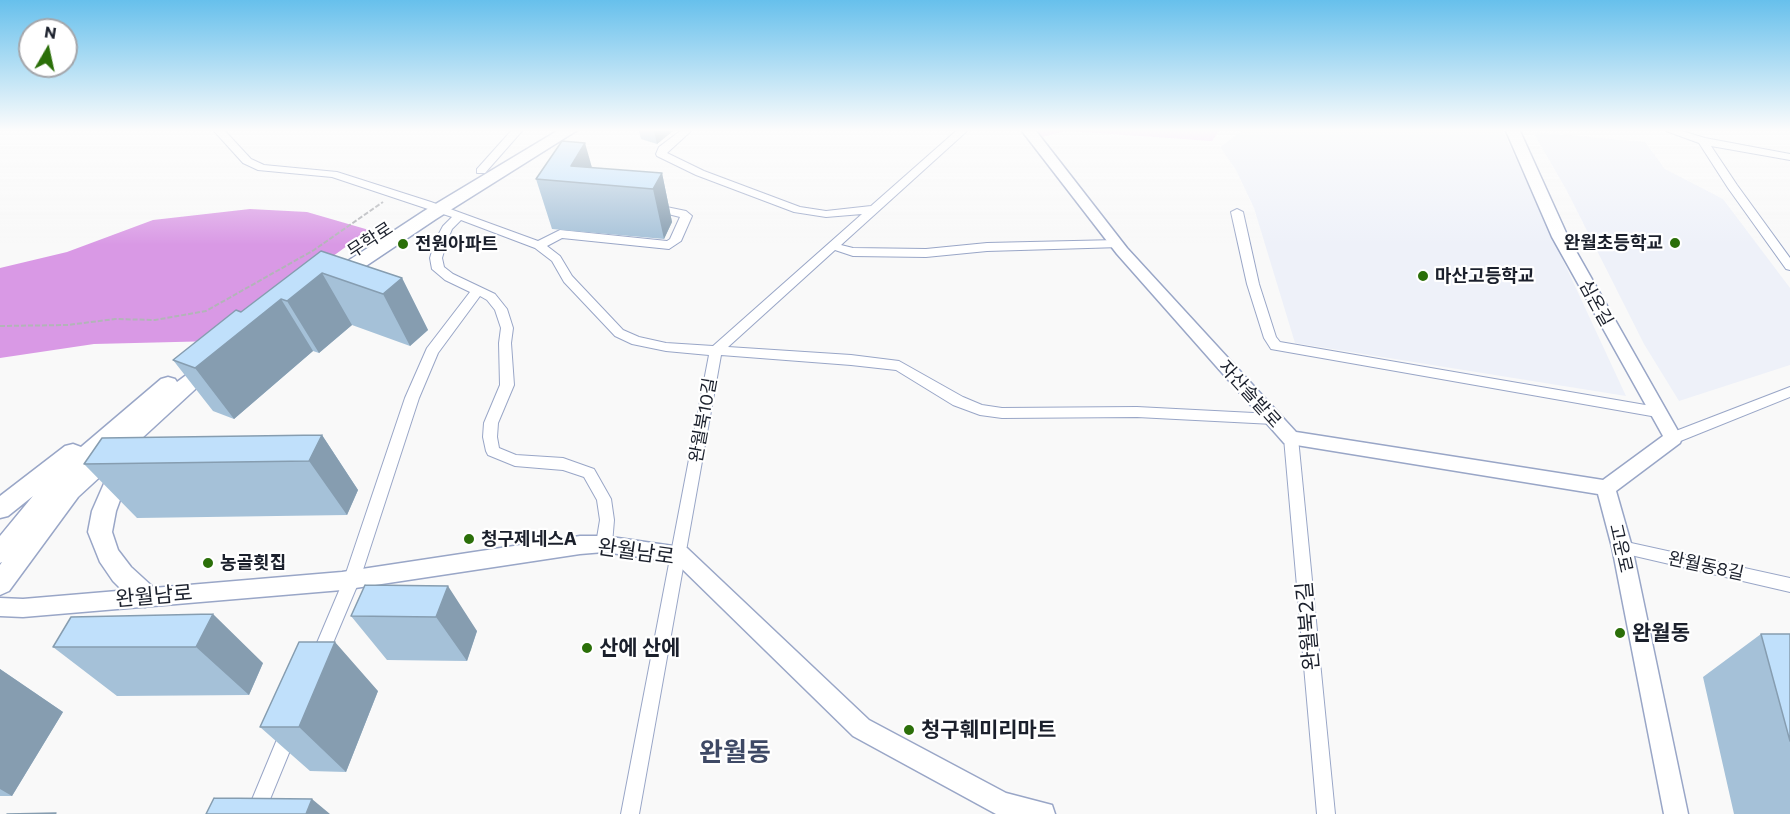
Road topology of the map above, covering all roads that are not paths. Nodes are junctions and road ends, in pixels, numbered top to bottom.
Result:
1 (274, 169) edge
2 (484, 169) edge
3 (501, 169) edge
4 (692, 169) edge
5 (920, 169) edge
6 (1059, 169) edge
7 (1530, 169) edge
8 (1721, 169) edge
9 (481, 171) joint
10 (640, 205) edge
11 (433, 207) junction
12 (875, 209) junction
13 (1237, 212) dead end
14 (458, 218) junction
15 (1117, 244) junction
16 (539, 245) junction
17 (833, 246) junction
18 (1790, 266) edge
19 (317, 284) edge
20 (478, 290) junction
21 (716, 350) junction
22 (196, 377) junction
23 (171, 382) junction
24 (1790, 393) edge
25 (1657, 412) junction
26 (1273, 418) junction
27 (1291, 438) junction
28 (1673, 438) junction
29 (1606, 488) junction
30 (0, 508) edge
31 (604, 544) junction
32 (1622, 548) junction
33 (0, 553) edge
34 (680, 555) junction
35 (352, 579) junction
36 (0, 584) edge
37 (1790, 585) edge
38 (145, 596) junction
39 (0, 607) edge
40 (312, 675) edge
41 (294, 718) edge
42 (255, 814) edge
43 (630, 814) edge
44 (1043, 814) edge
45 (1326, 814) edge
46 (1676, 814) edge

1 - 11 street
2 - 9 main road, 무학로
3 - 11 main road, 무학로
4 - 12 street
5 - 12 street
6 - 15 main road, 자산솔밭로
7 - 25 main road, 심온길
8 - 18 street
9 - 11 main road, 무학로
10 - 16 street
11 - 14 street
11 - 19 main road, 무학로
12 - 17 street
13 - 25 street
14 - 16 street
14 - 20 street
15 - 17 street
15 - 26 main road, 자산솔밭로
16 - 21 street
17 - 21 street
20 - 31 street
20 - 35 street
21 - 26 street
21 - 34 street, 완월북10길
22 - 23 main road
22 - 36 main road
22 - 38 main road
23 - 30 main road
23 - 33 main road
24 - 28 street
25 - 28 main road, 심온길
26 - 27 main road, 자산솔밭로
27 - 29 main road, 자산솔밭로
27 - 45 street, 완월북2길
28 - 29 main road
29 - 32 main road, 고운로
31 - 34 main road, 완월남로
31 - 35 main road, 완월남로
32 - 37 street, 완월동8길
32 - 46 main road, 고운로
34 - 43 street, 완월북10길
34 - 44 main road, 완월남로
35 - 38 main road, 완월남로
35 - 40 street
38 - 39 main road, 완월남로
41 - 42 street

